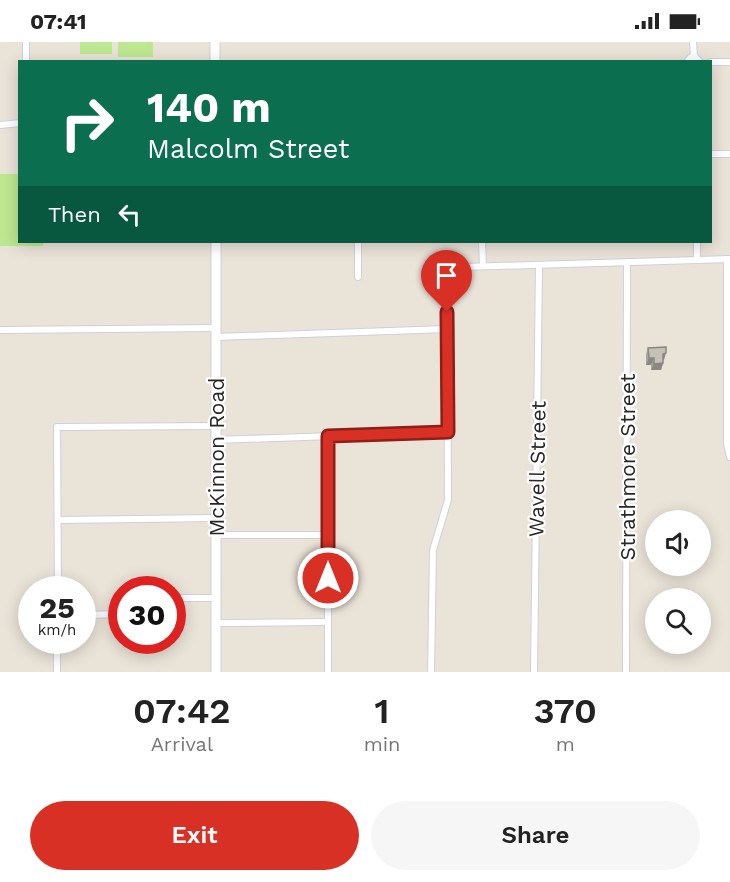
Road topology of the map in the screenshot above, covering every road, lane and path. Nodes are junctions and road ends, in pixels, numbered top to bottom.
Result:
1 (26, 42) edge
2 (215, 42) edge
3 (693, 42) edge
4 (694, 56) junction
5 (26, 60) edge
6 (215, 60) edge
7 (688, 60) edge
8 (698, 60) edge
9 (712, 62) edge
10 (730, 62) edge
11 (18, 123) edge
12 (0, 125) edge
13 (712, 154) edge
14 (730, 154) edge
15 (216, 243) edge
16 (358, 243) edge
17 (482, 243) edge
18 (697, 243) edge
19 (728, 259) edge
20 (697, 260) junction
21 (627, 262) junction
22 (539, 265) junction
23 (483, 266) junction
24 (358, 277) dead end
25 (0, 330) edge
26 (447, 330) junction
27 (216, 332) junction
28 (728, 396) edge
29 (216, 426) junction
30 (448, 432) junction
31 (328, 436) junction
32 (216, 440) junction
33 (730, 457) edge
34 (216, 518) junction
35 (57, 520) junction
36 (216, 535) junction
37 (328, 535) junction
38 (58, 576) edge
39 (186, 598) edge
40 (216, 598) junction
41 (328, 622) junction
42 (216, 623) junction
43 (57, 654) edge
44 (57, 672) edge
45 (216, 672) edge
46 (328, 672) edge
47 (431, 672) edge
48 (534, 672) edge
49 (626, 672) edge

1 - 5 street
2 - 6 street
3 - 4 street
4 - 7 street
4 - 8 street
9 - 10 street
11 - 12 street
13 - 14 street
15 - 27 street, McKinnon Road
16 - 24 street
17 - 23 street
18 - 20 street
19 - 20 street
19 - 28 street
20 - 21 street
21 - 22 street
21 - 49 street, Strathmore Street
22 - 23 street
22 - 48 street, Wavell Street
23 - 26 street
25 - 27 street
26 - 27 street
26 - 30 street
27 - 29 street, McKinnon Road
28 - 33 street
29 - 32 street, McKinnon Road
29 - 35 street
30 - 31 street
30 - 47 street
31 - 32 street
31 - 37 street
32 - 34 street, McKinnon Road
34 - 35 street
34 - 36 street, McKinnon Road
35 - 38 street
36 - 37 street
36 - 40 street, McKinnon Road
37 - 41 street
39 - 40 street
40 - 42 street, McKinnon Road
41 - 42 street
41 - 46 street
42 - 45 street, McKinnon Road
43 - 44 street

